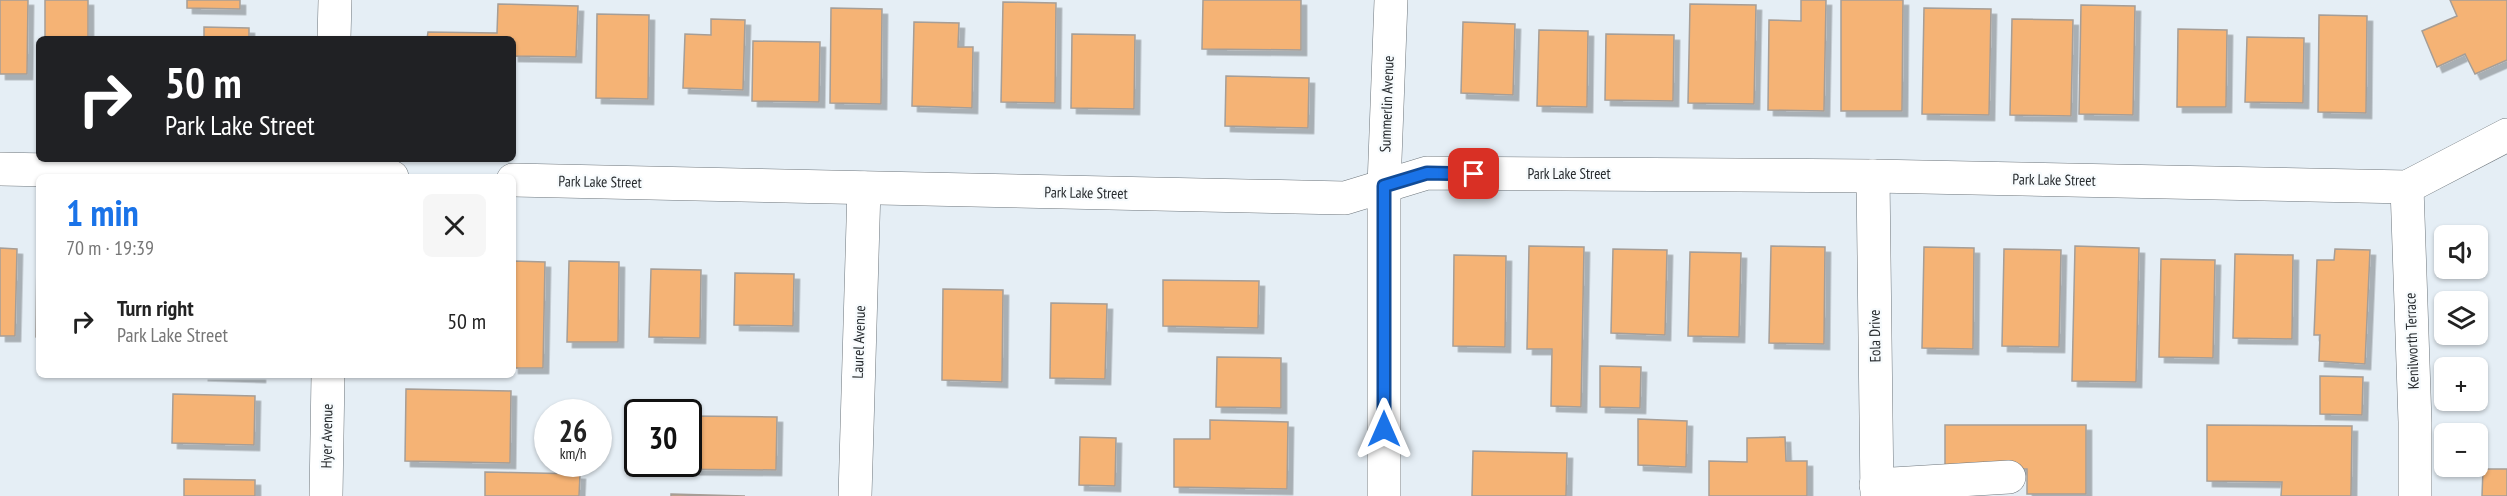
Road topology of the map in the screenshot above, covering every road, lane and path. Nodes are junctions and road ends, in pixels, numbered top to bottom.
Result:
1 (335, 0) edge
2 (1391, 0) edge
3 (334, 36) edge
4 (2507, 135) edge
5 (0, 169) edge
6 (331, 170) edge
7 (366, 174) edge
8 (1873, 176) junction
9 (516, 180) edge
10 (1384, 186) junction
11 (2407, 187) junction
12 (864, 188) junction
13 (328, 378) edge
14 (2009, 477) dead end
15 (1924, 489) edge
16 (1876, 491) edge
17 (326, 496) edge
18 (855, 496) edge
19 (1384, 496) edge
20 (2415, 496) edge

1 - 3 street
2 - 10 street, Summerlin Avenue
4 - 11 street, Park Lake Street
5 - 6 street
6 - 7 street
8 - 10 street, Park Lake Street
8 - 11 street, Park Lake Street
8 - 16 street, Eola Drive
9 - 12 street, Park Lake Street
10 - 12 street, Park Lake Street
10 - 19 street, Summerlin Avenue
11 - 20 street, Kenilworth Terrace
12 - 18 street, Laurel Avenue
13 - 17 street, Hyer Avenue
14 - 15 street
15 - 16 street

